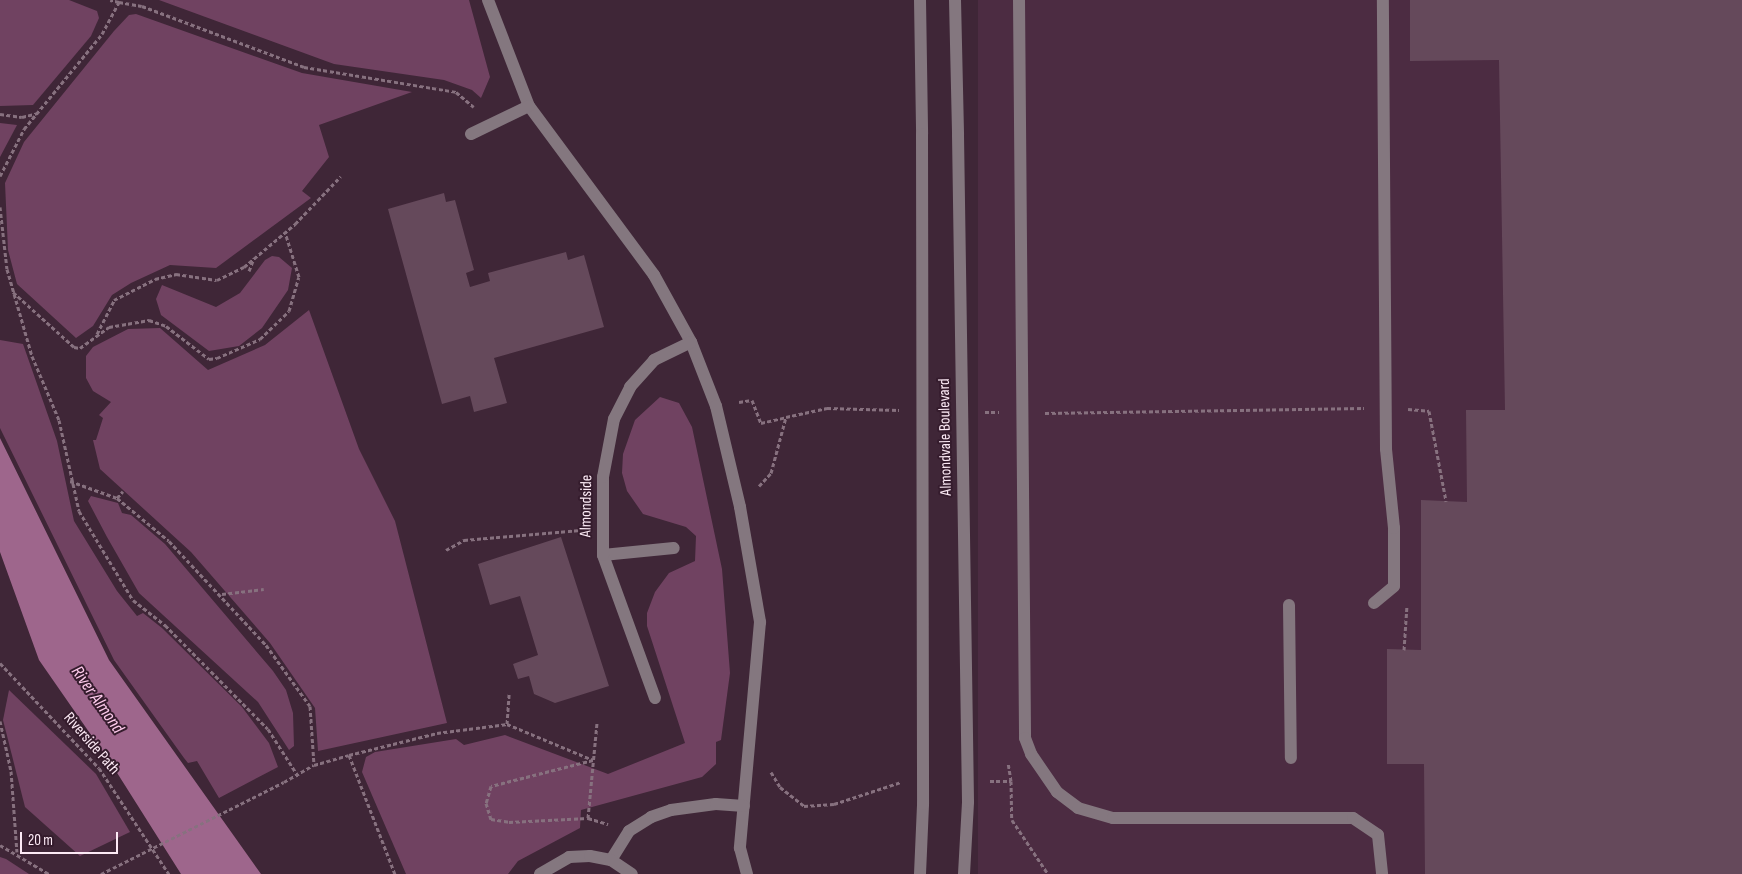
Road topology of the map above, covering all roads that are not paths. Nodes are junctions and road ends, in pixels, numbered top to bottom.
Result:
1 (488, 0) edge
2 (920, 0) edge
3 (955, 0) edge
4 (1020, 0) edge
5 (1383, 0) edge
6 (530, 106) junction
7 (471, 134) dead end
8 (691, 342) junction
9 (674, 548) dead end
10 (603, 555) junction
11 (1374, 603) dead end
12 (1289, 605) dead end
13 (655, 698) dead end
14 (1290, 758) dead end
15 (744, 806) junction
16 (611, 860) junction
17 (540, 874) edge
18 (632, 874) edge
19 (747, 874) edge
20 (920, 874) edge
21 (964, 874) edge
22 (1382, 874) edge

1 - 6 street
2 - 20 street, Almondvale Boulevard, bridge
3 - 21 street, Almondvale Boulevard, bridge
4 - 22 street
5 - 11 street
6 - 7 street
6 - 8 street
8 - 10 street, Almondside
8 - 15 street
9 - 10 street
10 - 13 street, Almondside
12 - 14 street
15 - 16 street
15 - 19 street
16 - 17 street
16 - 18 street

